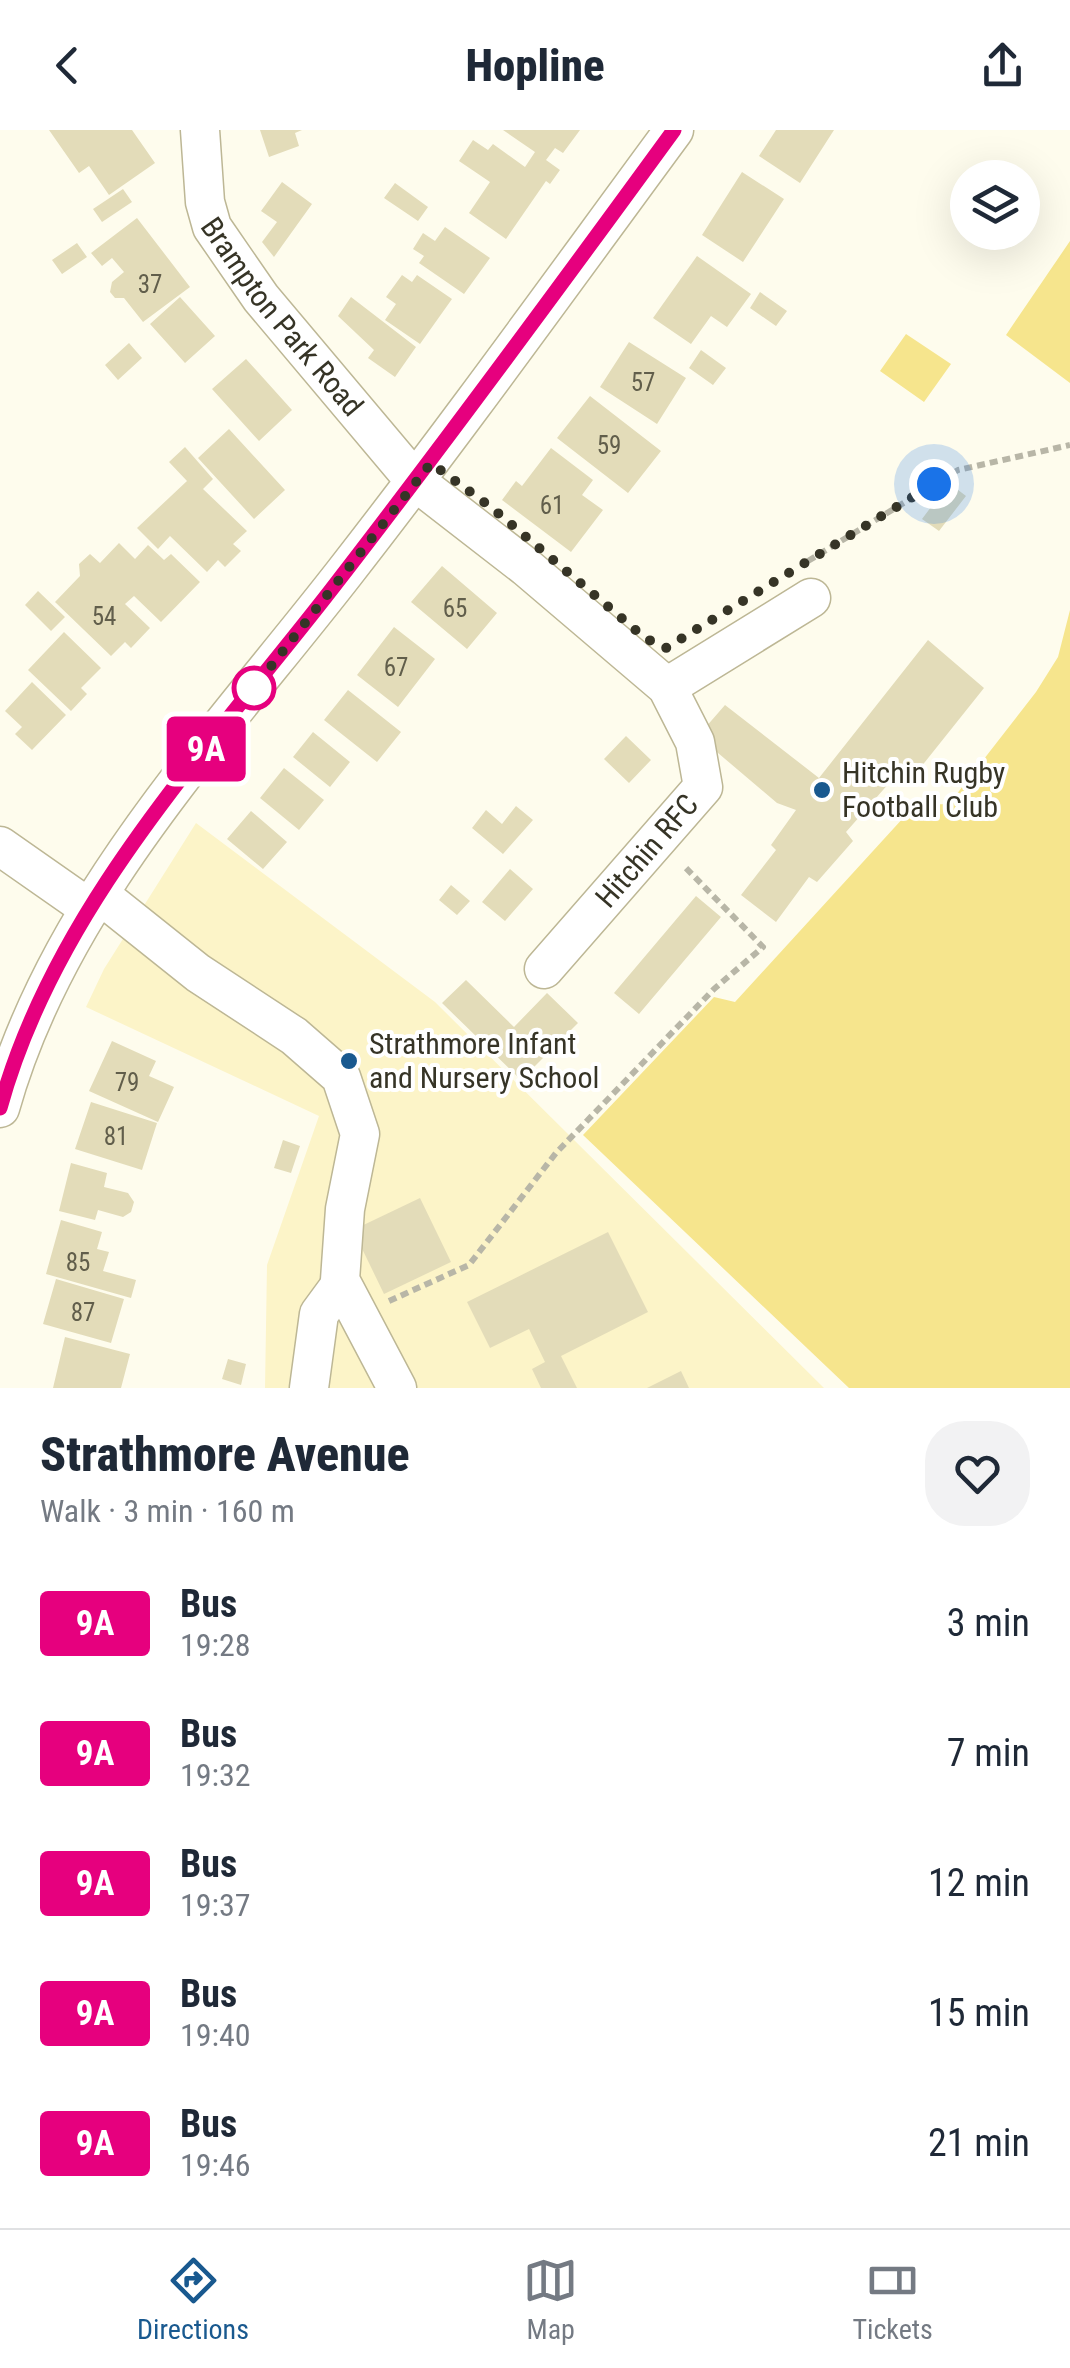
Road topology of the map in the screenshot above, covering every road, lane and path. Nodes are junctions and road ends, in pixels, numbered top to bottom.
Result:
1 (200, 130) edge
2 (674, 130) edge
3 (1070, 446) edge
4 (416, 482) junction
5 (804, 583) joint
6 (667, 687) junction
7 (657, 840) junction
8 (0, 846) edge
9 (95, 902) junction
10 (544, 969) dead end
11 (0, 1108) edge
12 (350, 1299) junction
13 (309, 1388) edge
14 (397, 1388) edge

1 - 4 street, Brampton Park Road
2 - 4 street
3 - 5 path
4 - 6 street, Hitchin RFC
4 - 9 street
5 - 6 street
6 - 7 street, Hitchin RFC
7 - 10 street, Hitchin RFC
7 - 12 path
8 - 9 street
9 - 11 street
9 - 12 street
12 - 13 street
12 - 14 street

